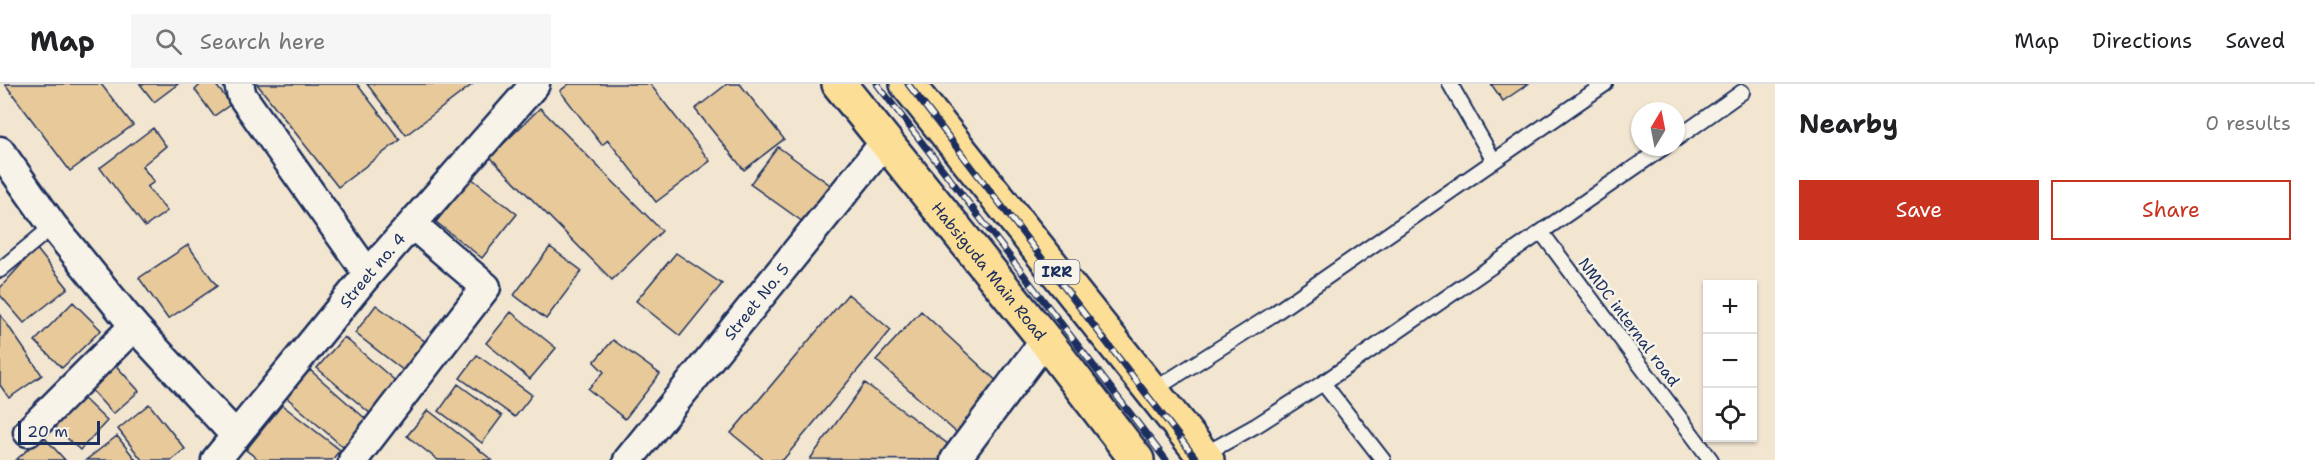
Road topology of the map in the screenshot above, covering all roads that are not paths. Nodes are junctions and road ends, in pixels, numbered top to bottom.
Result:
1 (239, 84) edge
2 (535, 84) edge
3 (839, 84) edge
4 (907, 84) edge
5 (1450, 84) edge
6 (1605, 84) edge
7 (1742, 92) dead end
8 (1685, 133) edge
9 (885, 142) junction
10 (0, 151) edge
11 (1651, 156) edge
12 (1494, 160) junction
13 (413, 225) junction
14 (53, 226) junction
15 (1542, 232) junction
16 (0, 270) edge
17 (369, 274) junction
18 (134, 326) junction
19 (1045, 340) junction
20 (1323, 383) junction
21 (1152, 391) junction
22 (28, 432) dead end
23 (235, 435) junction
24 (1205, 458) edge
25 (216, 460) edge
26 (353, 460) edge
27 (628, 460) edge
28 (954, 460) edge
29 (1137, 460) edge
30 (1383, 460) edge
31 (1711, 460) edge

1 - 17 street
2 - 13 street, Street no. 4
3 - 9 main road, Habsiguda Main Road
4 - 21 main road, IRR
5 - 12 lane
6 - 12 lane
7 - 8 lane
9 - 19 main road, Habsiguda Main Road
9 - 27 street, Street No. 5
10 - 14 street
11 - 15 lane
12 - 21 lane
13 - 17 street, Street no. 4
13 - 26 street
14 - 16 lane
14 - 18 street
15 - 20 lane
15 - 31 lane, NMDC internal road
17 - 23 street, Street no. 4
18 - 22 street
18 - 23 street
19 - 28 street
19 - 29 main road, Habsiguda Main Road
20 - 24 lane
20 - 30 lane
21 - 24 main road, IRR
23 - 25 street, Street no. 4

